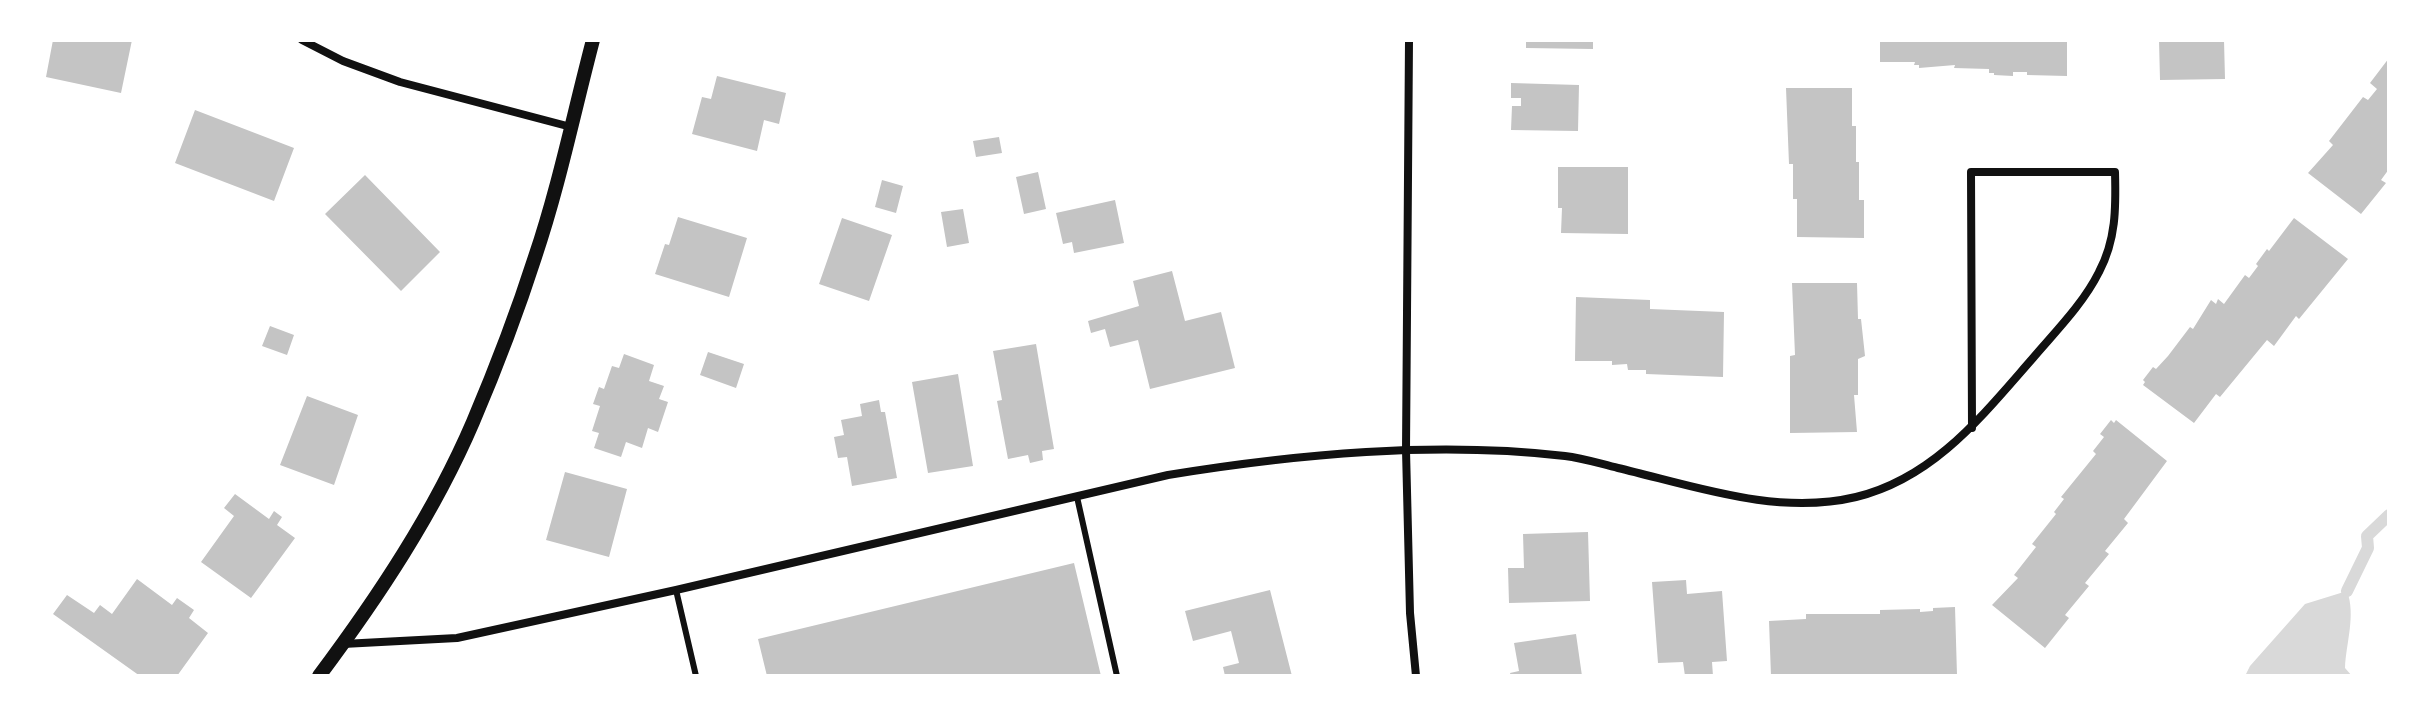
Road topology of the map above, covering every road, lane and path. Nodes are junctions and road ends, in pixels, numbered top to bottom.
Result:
1 (302, 40) edge
2 (593, 40) edge
3 (1409, 40) edge
4 (571, 127) junction
5 (1972, 428) junction
6 (1406, 450) junction
7 (1077, 497) junction
8 (676, 590) junction
9 (342, 644) junction
10 (319, 676) edge
11 (696, 676) edge
12 (1117, 676) edge
13 (1416, 676) edge

1 - 4 street
2 - 4 street
3 - 6 street
4 - 9 street
5 - 5 street
5 - 6 street
6 - 7 street
6 - 13 street
7 - 8 street
7 - 12 lane
8 - 9 street
8 - 11 lane
9 - 10 street

